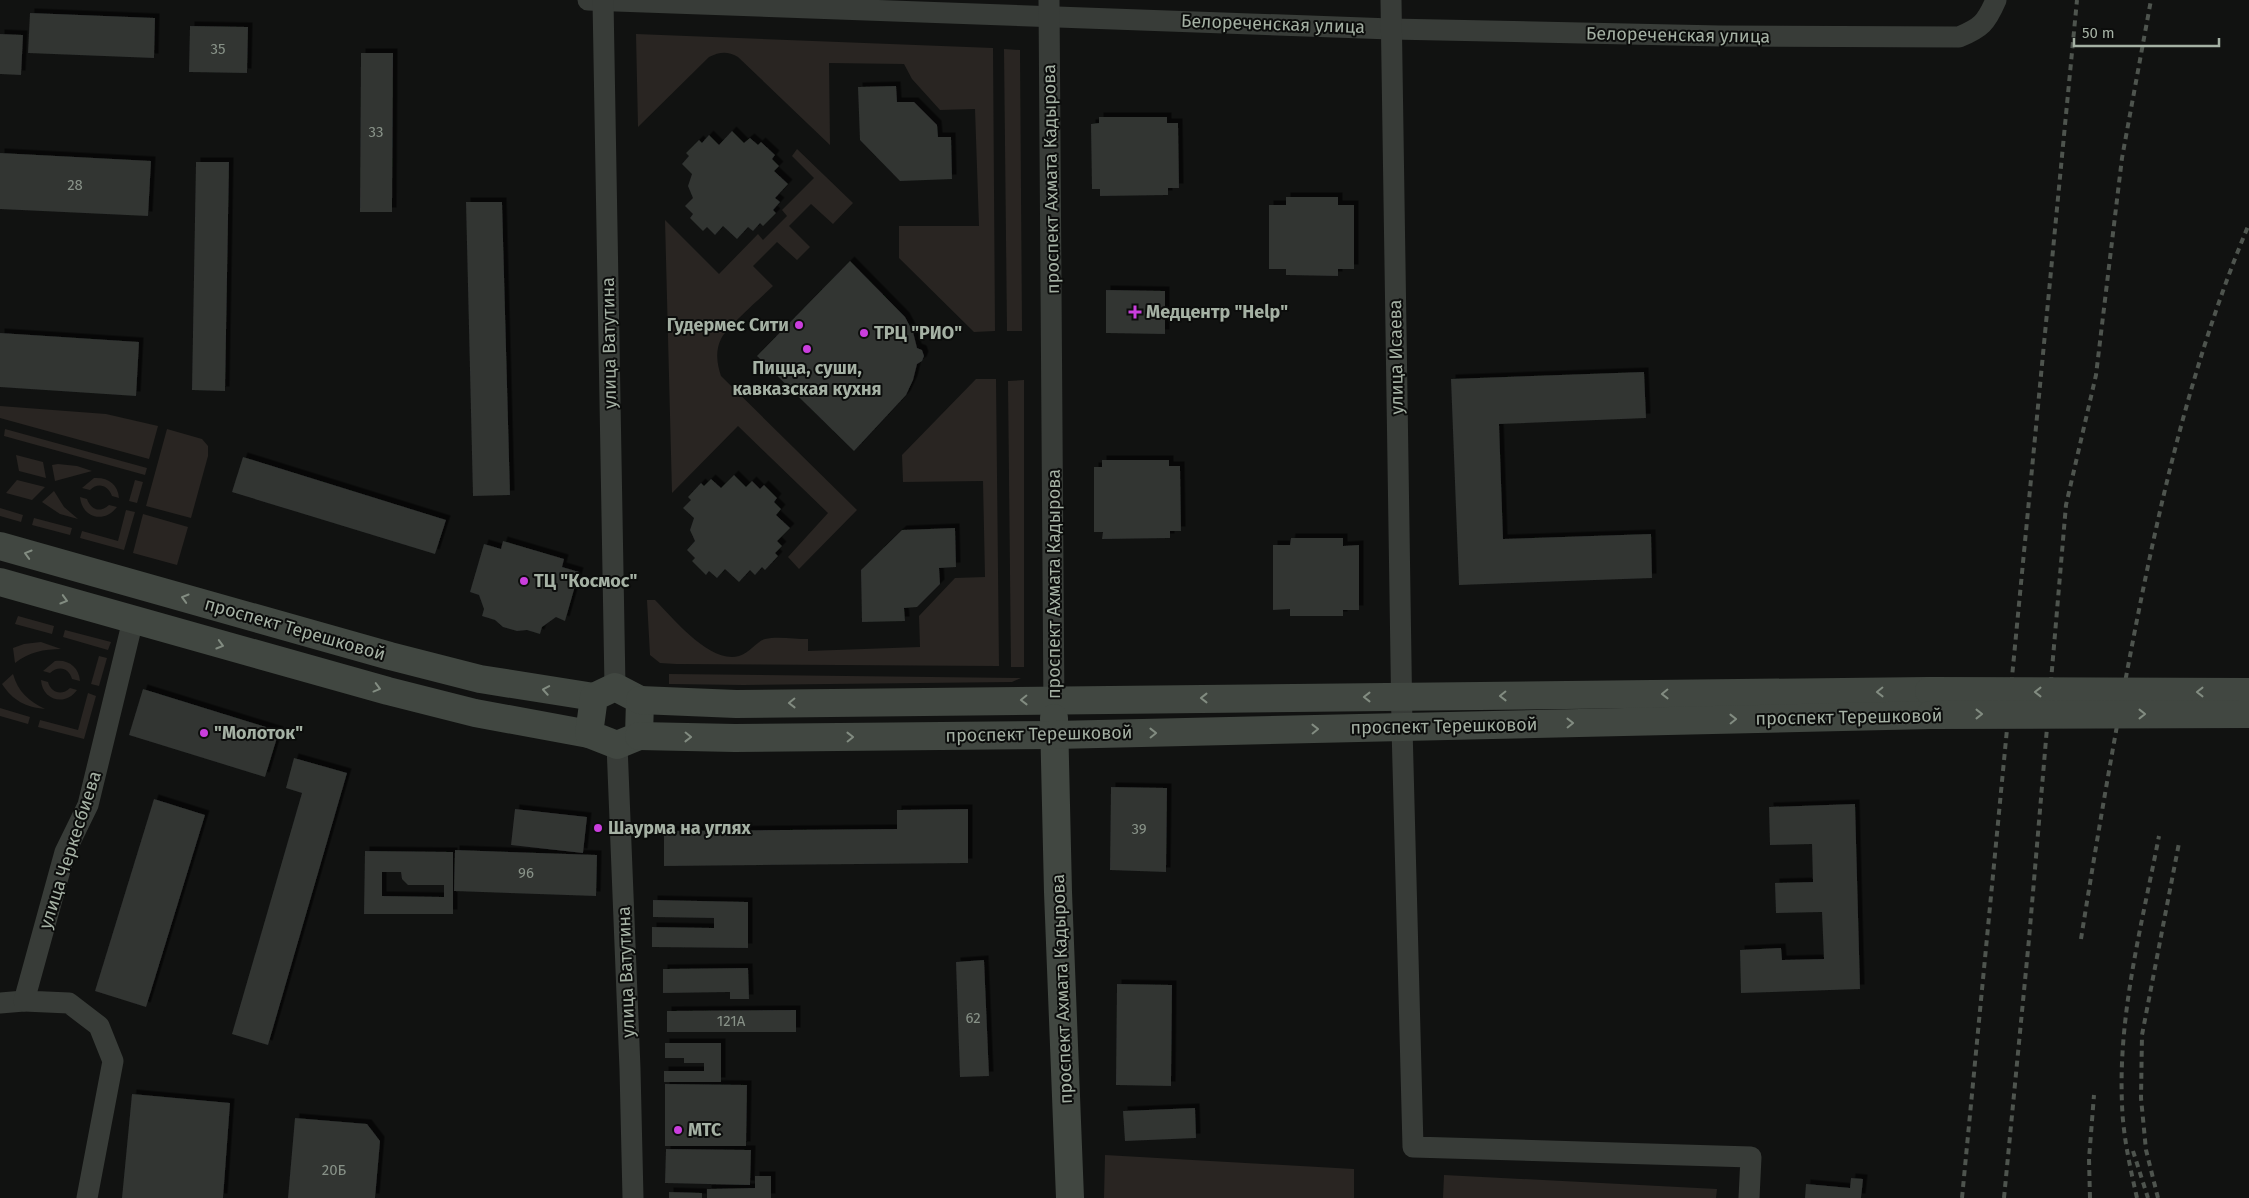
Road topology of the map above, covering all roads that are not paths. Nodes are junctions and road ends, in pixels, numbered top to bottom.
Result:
1 (598, 0) edge
2 (1391, 0) edge
3 (1996, 0) edge
4 (1049, 8) edge
5 (1391, 29) junction
6 (0, 546) edge
7 (0, 582) edge
8 (133, 620) junction
9 (604, 692) junction
10 (2249, 692) edge
11 (640, 700) junction
12 (1930, 703) junction
13 (1402, 713) junction
14 (2249, 714) edge
15 (1054, 717) junction
16 (590, 734) junction
17 (628, 740) junction
18 (24, 1001) junction
19 (0, 1003) edge
20 (88, 1198) edge
21 (633, 1198) edge
22 (1070, 1198) edge
23 (1749, 1198) edge

1 - 4 street, Белореченская улица
1 - 9 street, улица Ватутина
2 - 5 street, улица Исаева
3 - 5 street, Белореченская улица
4 - 5 street, Белореченская улица
4 - 15 street, проспект Ахмата Кадырова
5 - 13 street, улица Исаева
9 -> 6 main road, проспект Терешковой
7 -> 8 main road, проспект Терешковой
8 -> 16 main road, проспект Терешковой
8 - 18 street, улица Черкесбиева
9 - 11 main road, проспект Терешковой
9 - 16 main road
10 -> 12 main road, проспект Терешковой, bridge
15 -> 11 main road, проспект Терешковой
11 - 17 main road
12 - 13 main road, проспект Терешковой
12 -> 14 main road, проспект Терешковой, bridge
15 -> 13 main road, проспект Терешковой
13 -> 15 main road, проспект Терешковой
13 - 23 street, улица Исаева
17 -> 15 main road, проспект Терешковой
15 - 22 main road, проспект Ахмата Кадырова
16 - 17 main road, проспект Терешковой
17 - 21 street, улица Ватутина
18 - 19 street
18 - 20 street

